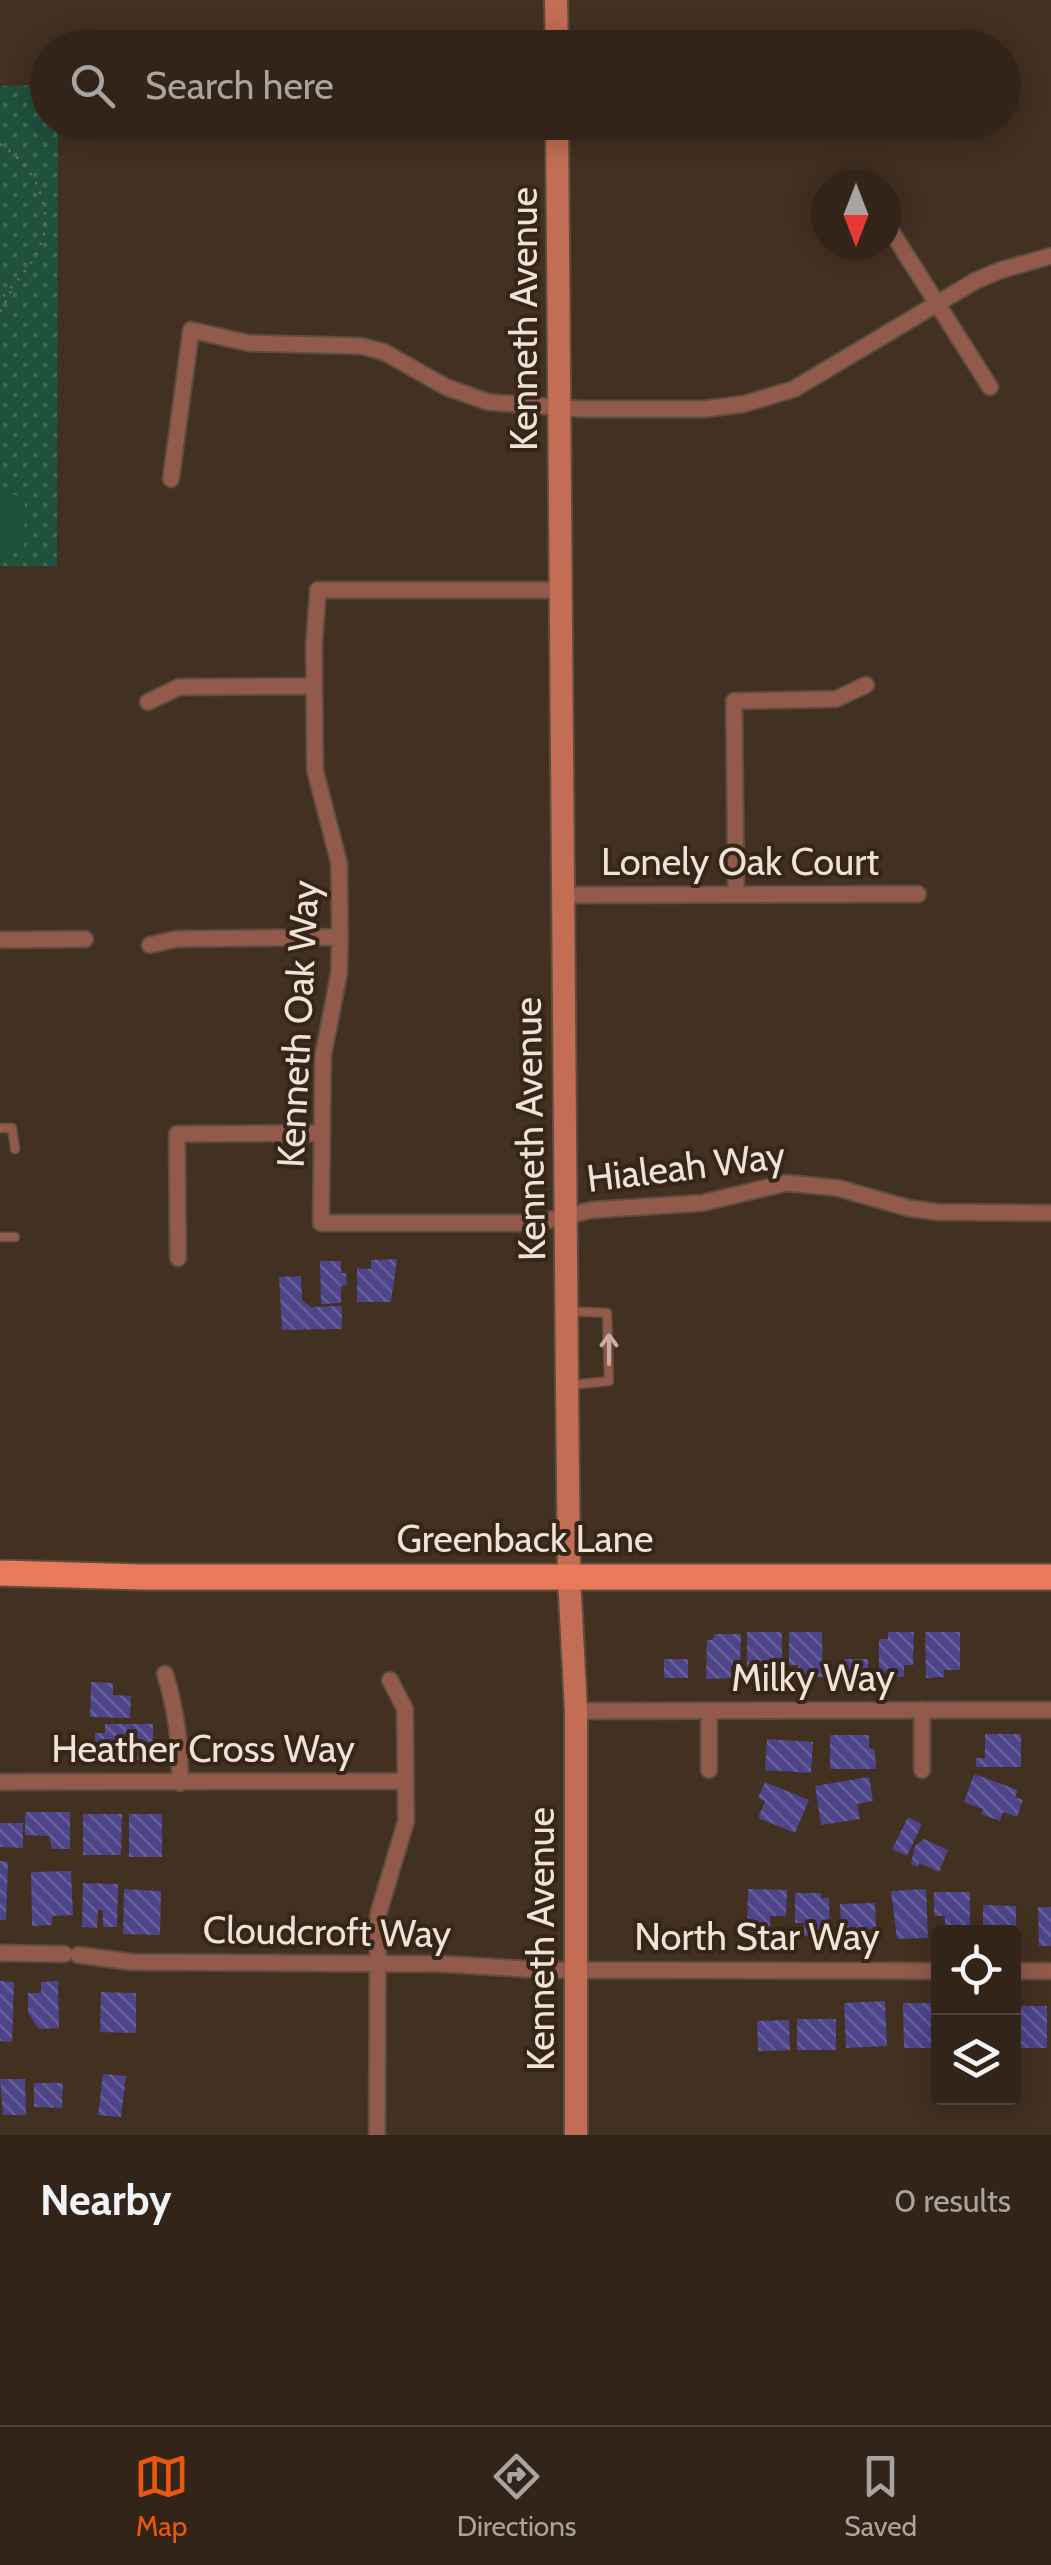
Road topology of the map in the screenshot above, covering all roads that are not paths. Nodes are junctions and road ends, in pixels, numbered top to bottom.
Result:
1 (556, 0) edge
2 (557, 30) edge
3 (558, 140) edge
4 (901, 247) edge
5 (1051, 256) edge
6 (937, 304) junction
7 (990, 387) dead end
8 (560, 406) junction
9 (171, 478) dead end
10 (561, 590) junction
11 (866, 685) dead end
12 (314, 686) junction
13 (148, 702) dead end
14 (918, 894) dead end
15 (562, 895) junction
16 (736, 895) junction
17 (340, 937) junction
18 (0, 940) edge
19 (84, 940) dead end
20 (150, 945) dead end
21 (0, 1128) edge
22 (322, 1133) junction
23 (15, 1149) dead end
24 (1051, 1213) edge
25 (566, 1216) junction
26 (0, 1237) edge
27 (15, 1237) dead end
28 (178, 1258) dead end
29 (567, 1311) junction
30 (567, 1385) junction
31 (0, 1573) edge
32 (570, 1576) junction
33 (1051, 1577) edge
34 (165, 1674) dead end
35 (390, 1680) dead end
36 (922, 1710) junction
37 (1051, 1710) edge
38 (576, 1711) junction
39 (709, 1711) junction
40 (709, 1770) dead end
41 (922, 1770) dead end
42 (406, 1781) junction
43 (0, 1782) edge
44 (180, 1783) junction
45 (0, 1953) edge
46 (377, 1964) junction
47 (576, 1969) junction
48 (931, 1970) edge
49 (1021, 1971) edge
50 (1051, 1971) edge
51 (377, 2135) edge
52 (576, 2135) edge

1 - 2 main road
3 - 8 main road, Kenneth Avenue
4 - 6 street
5 - 6 street
6 - 7 street
6 - 8 street
8 - 9 street
8 - 10 main road, Kenneth Avenue
10 - 12 street, Kenneth Oak Way
10 - 15 main road, Kenneth Avenue
11 - 16 street
12 - 13 street
12 - 17 street, Kenneth Oak Way
14 - 16 street, Lonely Oak Court
15 - 16 street, Lonely Oak Court
15 - 25 main road, Kenneth Avenue
17 - 20 street
17 - 22 street, Kenneth Oak Way
18 - 19 street
21 - 23 lane
22 - 25 street, Kenneth Oak Way
22 - 28 street
24 - 25 street, Hialeah Way
25 - 29 main road, Kenneth Avenue
26 - 27 lane
29 - 30 main road, Kenneth Avenue
30 -> 29 lane
30 - 32 main road, Kenneth Avenue
31 - 32 main road, Greenback Lane
32 - 33 main road, Greenback Lane
32 - 38 main road, Kenneth Avenue
34 - 44 street
35 - 42 street
36 - 37 street, Milky Way
36 - 39 street, Milky Way
36 - 41 street
38 - 39 street, Milky Way
38 - 47 main road, Kenneth Avenue
39 - 40 street
42 - 44 street, Heather Cross Way
42 - 46 street
43 - 44 street, Heather Cross Way
45 - 46 street, Cloudcroft Way
46 - 47 street, Cloudcroft Way
46 - 51 street
47 - 48 street, North Star Way
47 - 52 main road, Kenneth Avenue
49 - 50 street

